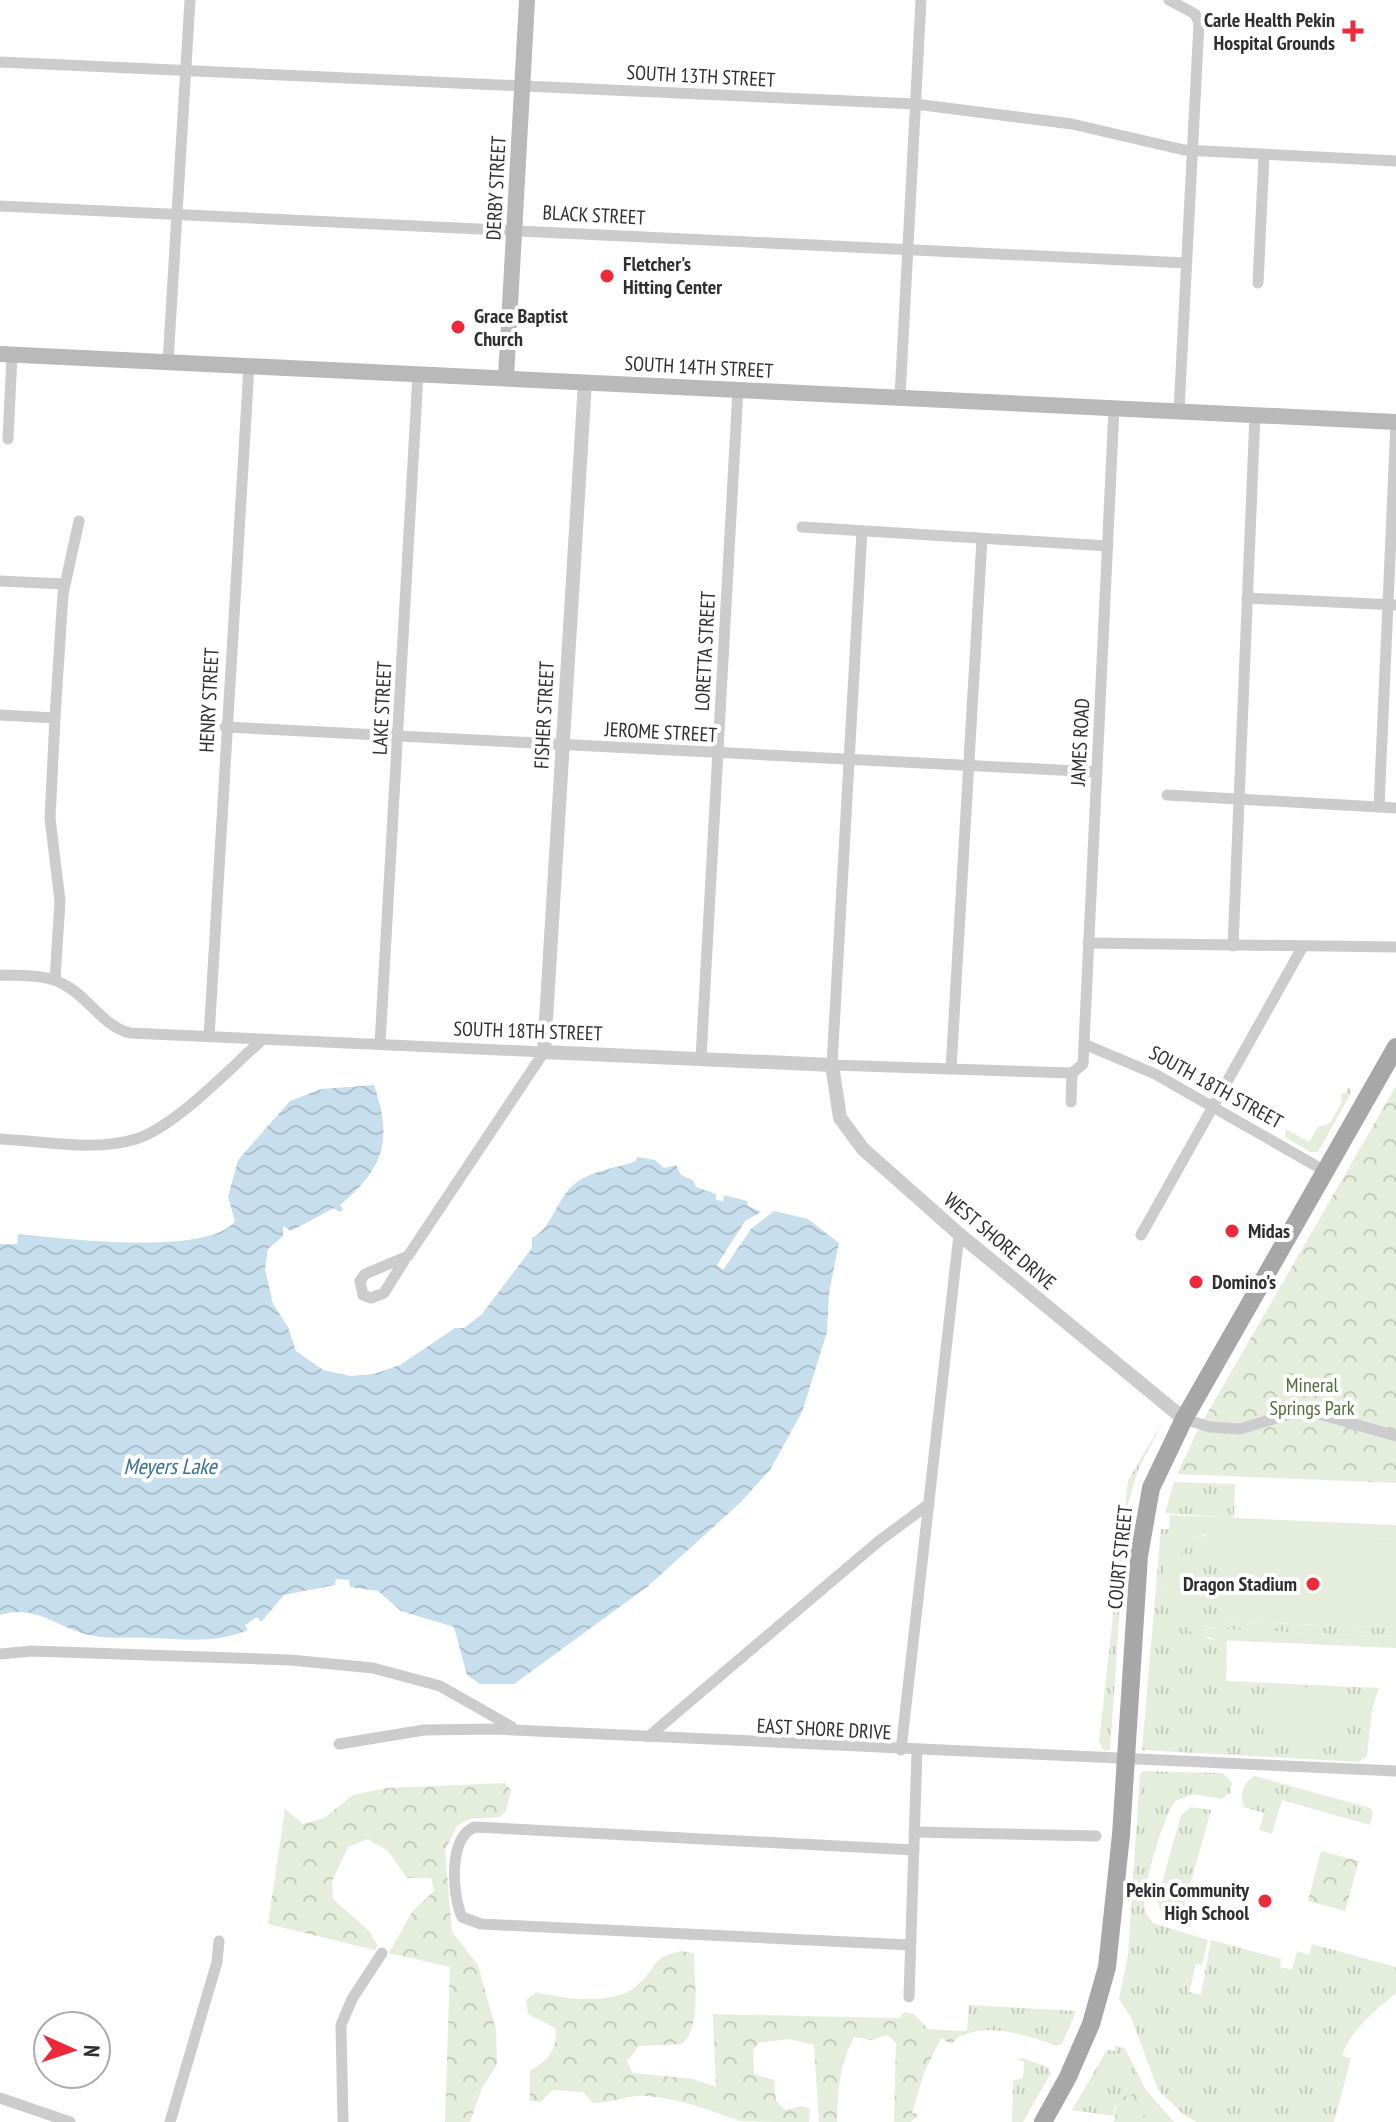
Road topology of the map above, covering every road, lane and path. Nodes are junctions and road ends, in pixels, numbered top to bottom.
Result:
1 (190, 0) edge
2 (527, 0) edge
3 (921, 0) edge
4 (1169, 0) edge
5 (0, 62) edge
6 (186, 72) junction
7 (522, 85) junction
8 (915, 104) junction
9 (1192, 150) junction
10 (1264, 156) junction
11 (1396, 161) edge
12 (0, 206) edge
13 (177, 215) junction
14 (514, 229) junction
15 (907, 249) junction
16 (1186, 263) junction
17 (1258, 283) dead end
18 (6, 354) edge
19 (168, 362) junction
20 (249, 366) junction
21 (418, 374) junction
22 (506, 377) junction
23 (585, 382) junction
24 (738, 389) junction
25 (900, 397) junction
26 (1114, 408) junction
27 (1179, 411) junction
28 (1255, 415) junction
29 (1396, 422) edge
30 (8, 439) dead end
31 (79, 521) dead end
32 (802, 527) dead end
33 (862, 531) junction
34 (982, 539) junction
35 (1108, 546) junction
36 (0, 581) edge
37 (64, 584) junction
38 (1247, 598) junction
39 (1392, 605) edge
40 (0, 715) edge
41 (55, 718) junction
42 (225, 727) junction
43 (398, 737) junction
44 (562, 746) junction
45 (718, 753) junction
46 (850, 758) junction
47 (970, 765) junction
48 (1096, 772) junction
49 (1167, 795) dead end
50 (1239, 799) junction
51 (1379, 807) junction
52 (1396, 808) edge
53 (1088, 943) junction
54 (1233, 946) junction
55 (1396, 947) edge
56 (1302, 948) junction
57 (0, 975) edge
58 (55, 980) junction
59 (209, 1037) junction
60 (262, 1040) junction
61 (380, 1044) junction
62 (1084, 1044) junction
63 (1396, 1047) edge
64 (544, 1052) junction
65 (701, 1058) junction
66 (832, 1065) junction
67 (951, 1069) junction
68 (1072, 1073) junction
69 (1071, 1102) dead end
70 (1212, 1107) junction
71 (0, 1139) edge
72 (1325, 1171) junction
73 (959, 1234) junction
74 (1141, 1235) dead end
75 (404, 1261) dead end
76 (1184, 1419) junction
77 (1396, 1436) edge
78 (929, 1504) junction
79 (0, 1654) edge
80 (520, 1730) junction
81 (648, 1737) junction
82 (339, 1744) dead end
83 (901, 1750) junction
84 (917, 1751) junction
85 (1125, 1761) junction
86 (1396, 1771) edge
87 (914, 1832) junction
88 (1096, 1836) dead end
89 (914, 1850) junction
90 (219, 1941) dead end
91 (910, 1945) junction
92 (382, 1953) dead end
93 (909, 1997) dead end
94 (0, 2098) edge
95 (70, 2122) edge
96 (170, 2122) edge
97 (343, 2122) edge
98 (1043, 2122) edge

1 - 6 street
2 - 7 main road, DERBY STREET
3 - 8 street
4 - 9 street
5 - 6 street, SOUTH 13TH STREET
6 - 7 street, SOUTH 13TH STREET
6 - 13 street
7 - 8 street, SOUTH 13TH STREET
7 - 14 main road, DERBY STREET
8 - 9 street, SOUTH 13TH STREET
8 - 15 street
9 - 10 street, SOUTH 13TH STREET
9 - 16 street
10 - 11 street, SOUTH 13TH STREET
10 - 17 street
12 - 13 street, BLACK STREET
13 - 14 street, BLACK STREET
13 - 19 street
14 - 15 street, BLACK STREET
14 - 22 main road, DERBY STREET
15 - 16 street, BLACK STREET
15 - 25 street
16 - 27 street
18 - 19 main road, SOUTH 14TH STREET
18 - 30 street
19 - 20 main road, SOUTH 14TH STREET
20 - 21 main road, SOUTH 14TH STREET
20 - 42 street, HENRY STREET
21 - 22 main road, SOUTH 14TH STREET
21 - 43 street, LAKE STREET
22 - 23 main road, SOUTH 14TH STREET
23 - 24 main road, SOUTH 14TH STREET
23 - 44 street, FISHER STREET
24 - 25 main road, SOUTH 14TH STREET
24 - 45 street, LORETTA STREET
25 - 26 main road, SOUTH 14TH STREET
26 - 27 main road, SOUTH 14TH STREET
26 - 35 street, JAMES ROAD
27 - 28 main road, SOUTH 14TH STREET
28 - 29 main road, SOUTH 14TH STREET
28 - 38 street
29 - 39 street
31 - 37 street
32 - 33 street
33 - 34 street
33 - 46 street
34 - 35 street
34 - 47 street
35 - 48 street, JAMES ROAD
36 - 37 street
37 - 41 street
38 - 39 street
38 - 50 street
39 - 51 street
40 - 41 street
41 - 58 street
42 - 43 street, JEROME STREET
42 - 59 street, HENRY STREET
43 - 44 street, JEROME STREET
43 - 61 street, LAKE STREET
44 - 45 street, JEROME STREET
44 - 64 street, FISHER STREET
45 - 46 street, JEROME STREET
45 - 65 street, LORETTA STREET
46 - 47 street, JEROME STREET
46 - 66 street
47 - 48 street, JEROME STREET
47 - 67 street
48 - 53 street, JAMES ROAD
49 - 50 street
50 - 51 street
50 - 54 street
51 - 52 street
53 - 54 street
53 - 62 street, JAMES ROAD
54 - 56 street
55 - 56 street
56 - 70 street
57 - 58 street
58 - 59 street, SOUTH 18TH STREET
59 - 60 street, SOUTH 18TH STREET
60 - 61 street, SOUTH 18TH STREET
60 - 71 street
61 - 64 street, SOUTH 18TH STREET
62 - 68 street, JAMES ROAD
62 - 70 street, SOUTH 18TH STREET
63 - 72 main road, COURT STREET
64 - 65 street, SOUTH 18TH STREET
64 - 75 street
65 - 66 street, SOUTH 18TH STREET
66 - 67 street, SOUTH 18TH STREET
66 - 73 street, WEST SHORE DRIVE
67 - 68 street, SOUTH 18TH STREET
68 - 69 street
70 - 72 street, SOUTH 18TH STREET
70 - 74 street
72 - 76 main road, COURT STREET
73 - 76 street, WEST SHORE DRIVE
73 - 78 street
76 - 77 street
76 - 85 main road, COURT STREET
78 - 81 street
78 - 83 street
79 - 80 street
80 - 81 street, EAST SHORE DRIVE
80 - 82 street, EAST SHORE DRIVE
81 - 83 street, EAST SHORE DRIVE
83 - 84 street, EAST SHORE DRIVE
84 - 85 street, EAST SHORE DRIVE
84 - 87 street
85 - 86 street, EAST SHORE DRIVE
85 - 98 main road, COURT STREET
87 - 88 street
87 - 89 street
89 - 91 street
89 - 91 street
90 - 96 street
91 - 93 street
92 - 97 street
94 - 95 street

